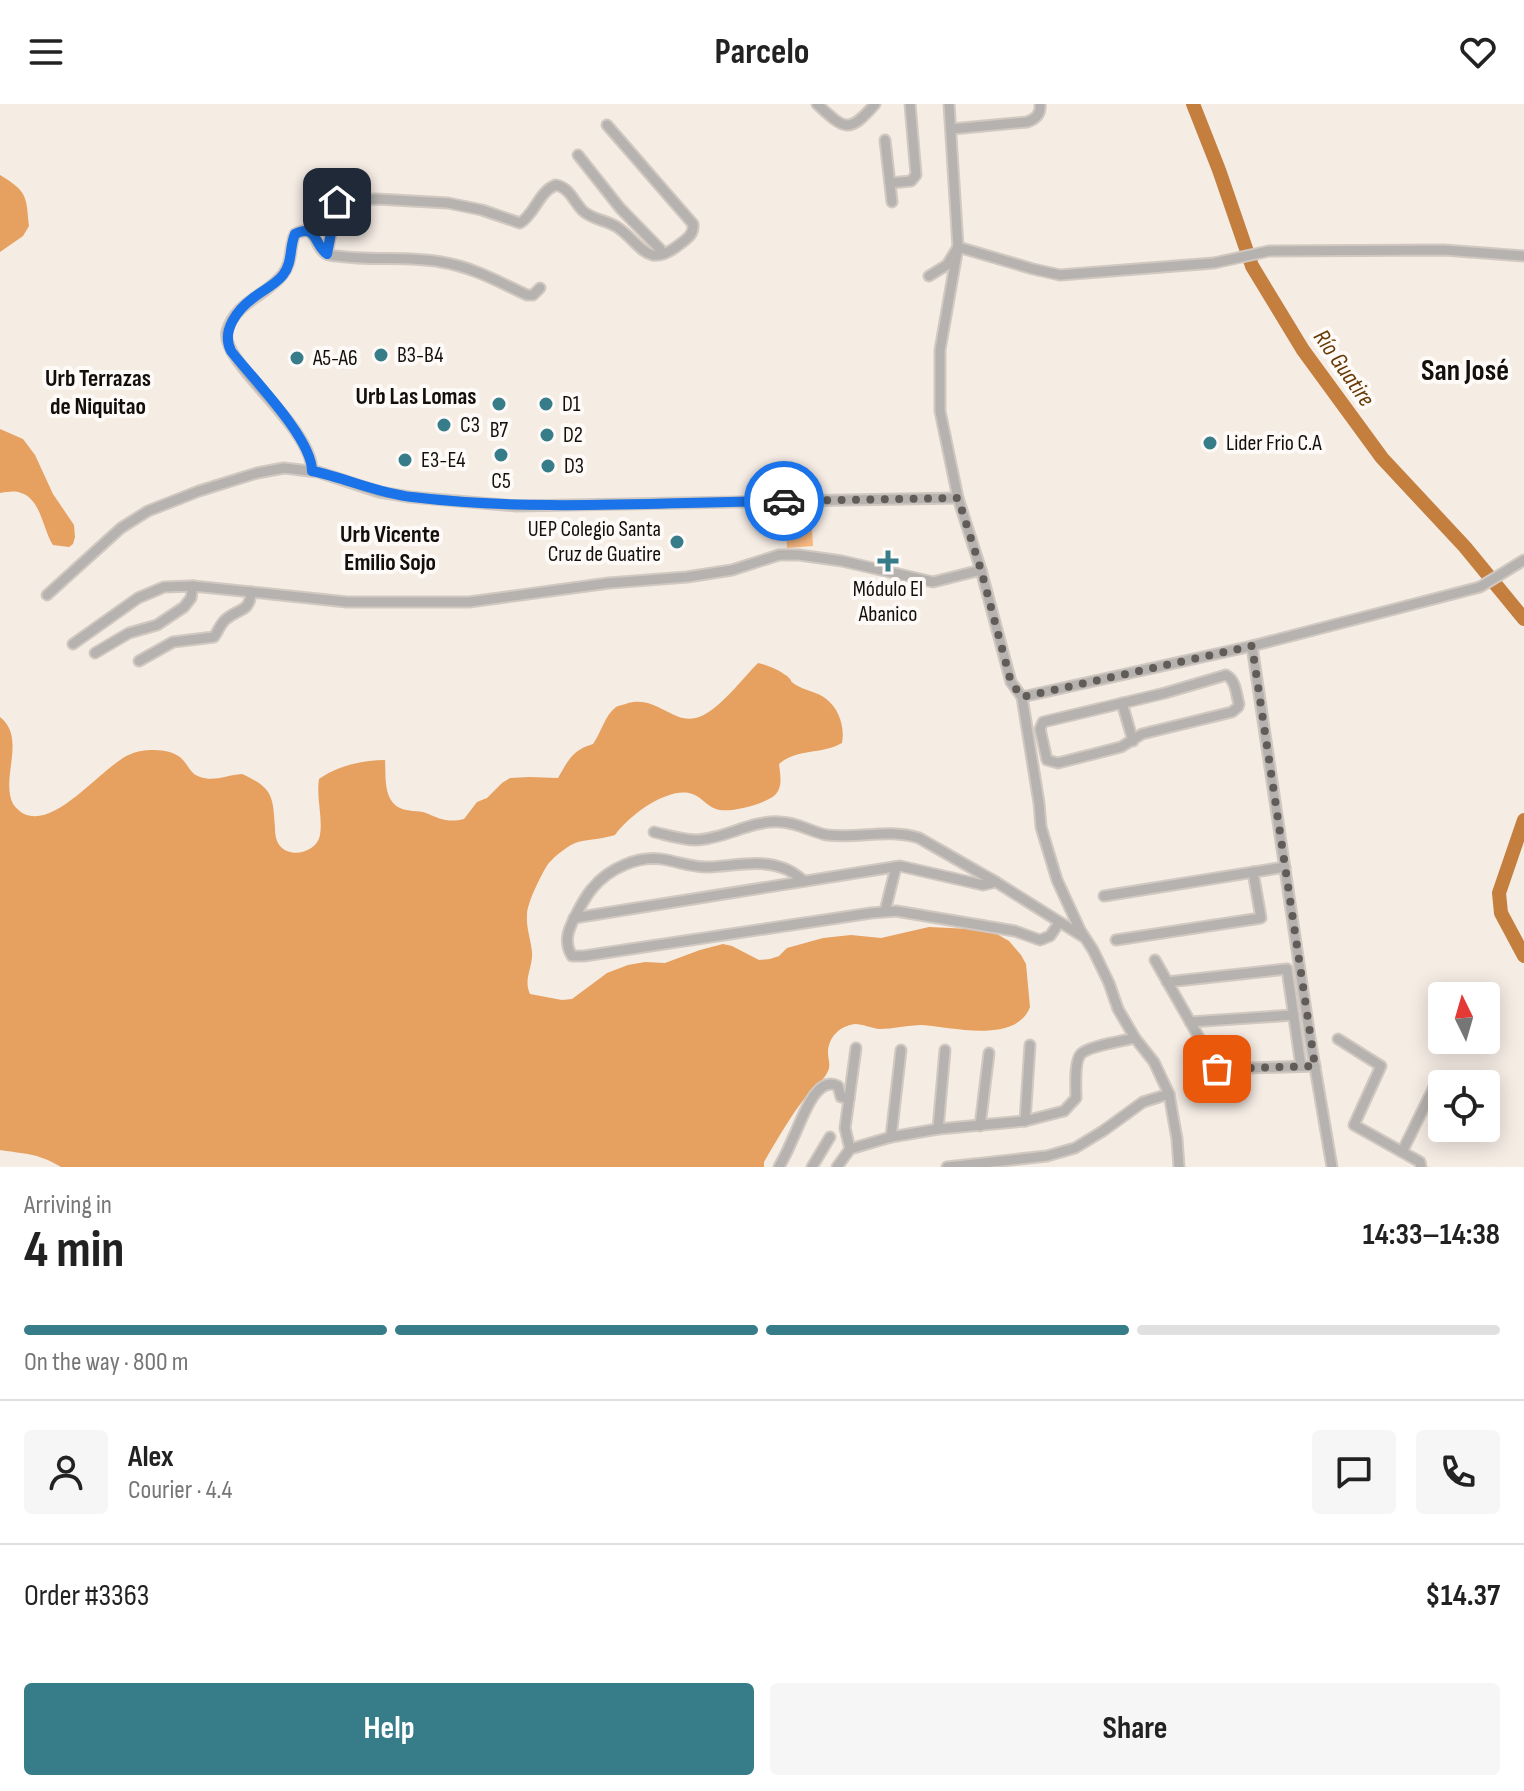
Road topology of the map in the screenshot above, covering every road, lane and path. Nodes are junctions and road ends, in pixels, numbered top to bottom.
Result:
1 (817, 104) edge
2 (875, 104) edge
3 (910, 104) edge
4 (949, 104) edge
5 (1040, 104) edge
6 (607, 125) dead end
7 (952, 129) junction
8 (885, 140) dead end
9 (578, 155) dead end
10 (890, 183) junction
11 (892, 202) dead end
12 (958, 247) junction
13 (327, 254) junction
14 (661, 254) junction
15 (1524, 256) edge
16 (929, 276) dead end
17 (540, 288) dead end
18 (312, 471) junction
19 (958, 498) junction
20 (1524, 560) edge
21 (981, 570) junction
22 (193, 586) junction
23 (251, 592) junction
24 (47, 595) dead end
25 (73, 644) dead end
26 (1252, 646) junction
27 (95, 653) dead end
28 (139, 661) dead end
29 (1022, 697) junction
30 (1260, 702) junction
31 (1122, 703) junction
32 (1239, 704) junction
33 (1133, 741) junction
34 (654, 832) dead end
35 (896, 867) junction
36 (1285, 867) junction
37 (1253, 872) junction
38 (804, 881) junction
39 (996, 882) junction
40 (1104, 896) dead end
41 (885, 911) junction
42 (574, 918) junction
43 (1059, 923) junction
44 (1085, 938) junction
45 (1116, 940) dead end
46 (1155, 960) dead end
47 (1167, 982) junction
48 (1294, 1015) junction
49 (1190, 1022) junction
50 (1135, 1038) junction
51 (1338, 1039) dead end
52 (1030, 1045) dead end
53 (856, 1048) dead end
54 (901, 1050) dead end
55 (945, 1050) dead end
56 (989, 1053) dead end
57 (1301, 1066) junction
58 (1315, 1066) junction
59 (1169, 1094) junction
60 (849, 1099) junction
61 (1428, 1099) edge
62 (1025, 1121) junction
63 (980, 1126) junction
64 (938, 1129) junction
65 (830, 1137) dead end
66 (891, 1137) junction
67 (850, 1149) junction
68 (1402, 1152) junction
69 (779, 1167) edge
70 (812, 1167) edge
71 (837, 1167) edge
72 (947, 1167) edge
73 (1179, 1167) edge
74 (1332, 1167) edge
75 (1421, 1167) edge

1 - 2 street
3 - 10 street
4 - 7 street
5 - 7 street
6 - 14 street
7 - 12 street
8 - 10 street
9 - 14 street
10 - 11 street
12 - 15 street
12 - 16 street
12 - 19 street
13 - 14 street
13 - 17 street
13 - 18 street
18 - 19 street
18 - 24 street
19 - 21 street
20 - 26 street
21 - 23 street
21 - 29 street
22 - 23 street
22 - 25 street
22 - 27 street
23 - 28 street
26 - 29 street
26 - 30 street
29 - 44 street
30 - 32 street
30 - 36 street
31 - 32 street
31 - 33 street
31 - 33 street
32 - 33 street
34 - 39 street
35 - 38 street
35 - 39 street
35 - 41 street
36 - 37 street
36 - 58 street
37 - 40 street
37 - 45 street
38 - 42 street
38 - 42 street
39 - 43 street
41 - 42 street
41 - 43 street
43 - 44 street
44 - 50 street
46 - 47 street
47 - 48 street
47 - 49 street
48 - 49 street
48 - 57 street
49 - 57 street
50 - 59 street
50 - 62 street
51 - 68 street
52 - 62 street
53 - 60 street
54 - 66 street
55 - 64 street
56 - 63 street
57 - 58 street
58 - 74 street
59 - 72 street
59 - 73 street
60 - 67 street
60 - 69 street
61 - 68 street
62 - 63 street
63 - 64 street
64 - 66 street
65 - 70 street
66 - 67 street
67 - 71 street
68 - 75 street

